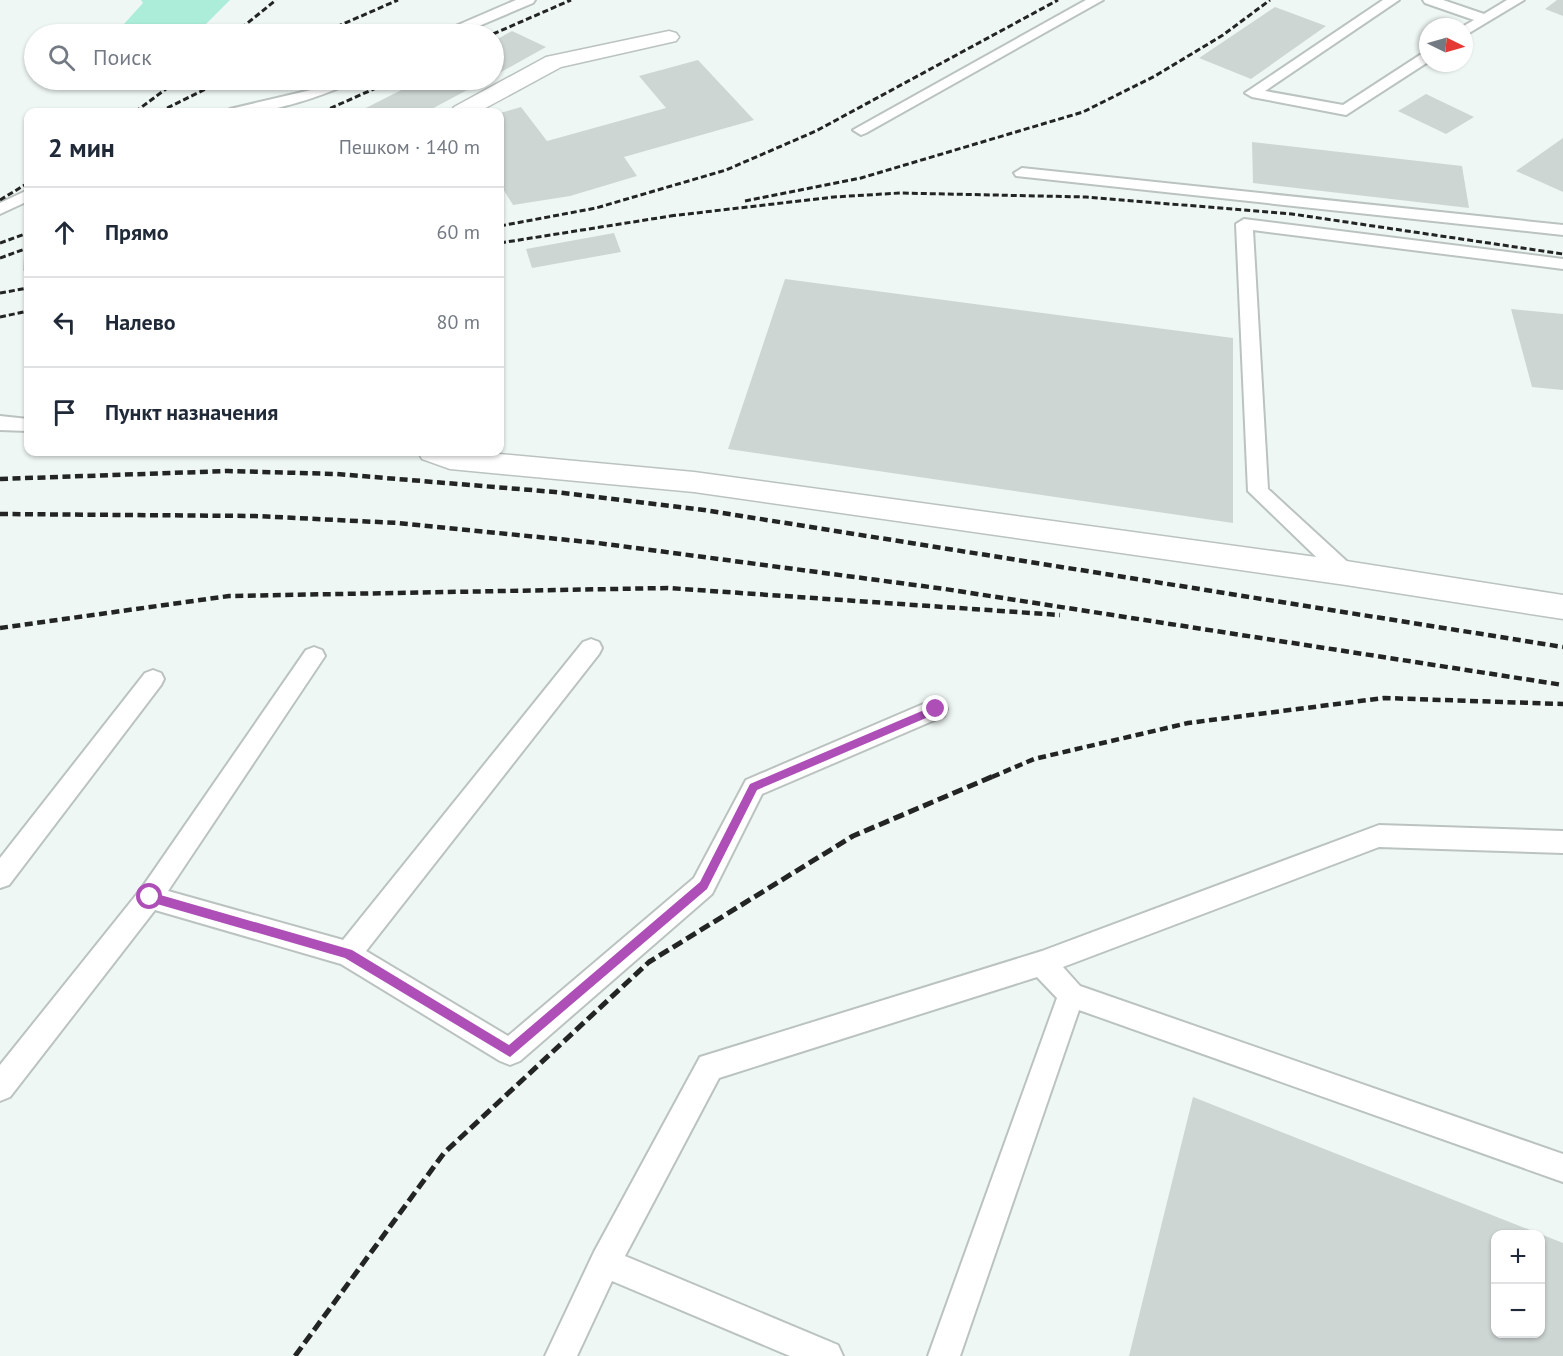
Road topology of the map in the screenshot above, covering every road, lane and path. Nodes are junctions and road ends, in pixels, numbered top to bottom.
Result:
1 (528, 0) edge
2 (1096, 0) edge
3 (1392, 0) edge
4 (1431, 0) edge
5 (1517, 0) edge
6 (1484, 19) junction
7 (472, 24) edge
8 (1473, 26) edge
9 (669, 37) dead end
10 (1419, 62) edge
11 (504, 89) edge
12 (323, 90) edge
13 (503, 90) edge
14 (252, 108) edge
15 (469, 108) edge
16 (861, 130) dead end
17 (1022, 173) dead end
18 (24, 197) edge
19 (0, 210) edge
20 (1563, 230) edge
21 (1563, 264) edge
22 (0, 423) edge
23 (24, 425) edge
24 (442, 456) edge
25 (1346, 573) junction
26 (1563, 607) edge
27 (591, 648) dead end
28 (314, 656) dead end
29 (153, 679) dead end
30 (936, 709) dead end
31 (1563, 842) edge
32 (0, 877) edge
33 (150, 897) junction
34 (348, 954) junction
35 (1042, 963) junction
36 (1071, 995) junction
37 (3, 1078) edge
38 (1563, 1168) edge
39 (605, 1263) junction
40 (561, 1356) edge
41 (827, 1356) edge
42 (944, 1356) edge

1 - 7 lane
2 - 16 lane
3 - 10 lane
4 - 6 lane
5 - 6 lane
6 - 8 lane
9 - 11 street
12 - 14 lane
13 - 15 street
17 - 20 lane
18 - 19 lane
21 - 25 lane
22 - 23 lane
24 - 25 street
25 - 26 street
27 - 34 lane
28 - 33 lane
29 - 32 lane
30 - 34 lane
31 - 35 lane
33 - 34 lane
33 - 37 lane
35 - 36 lane
35 - 39 lane
36 - 38 lane
36 - 42 lane
39 - 40 lane
39 - 41 lane

